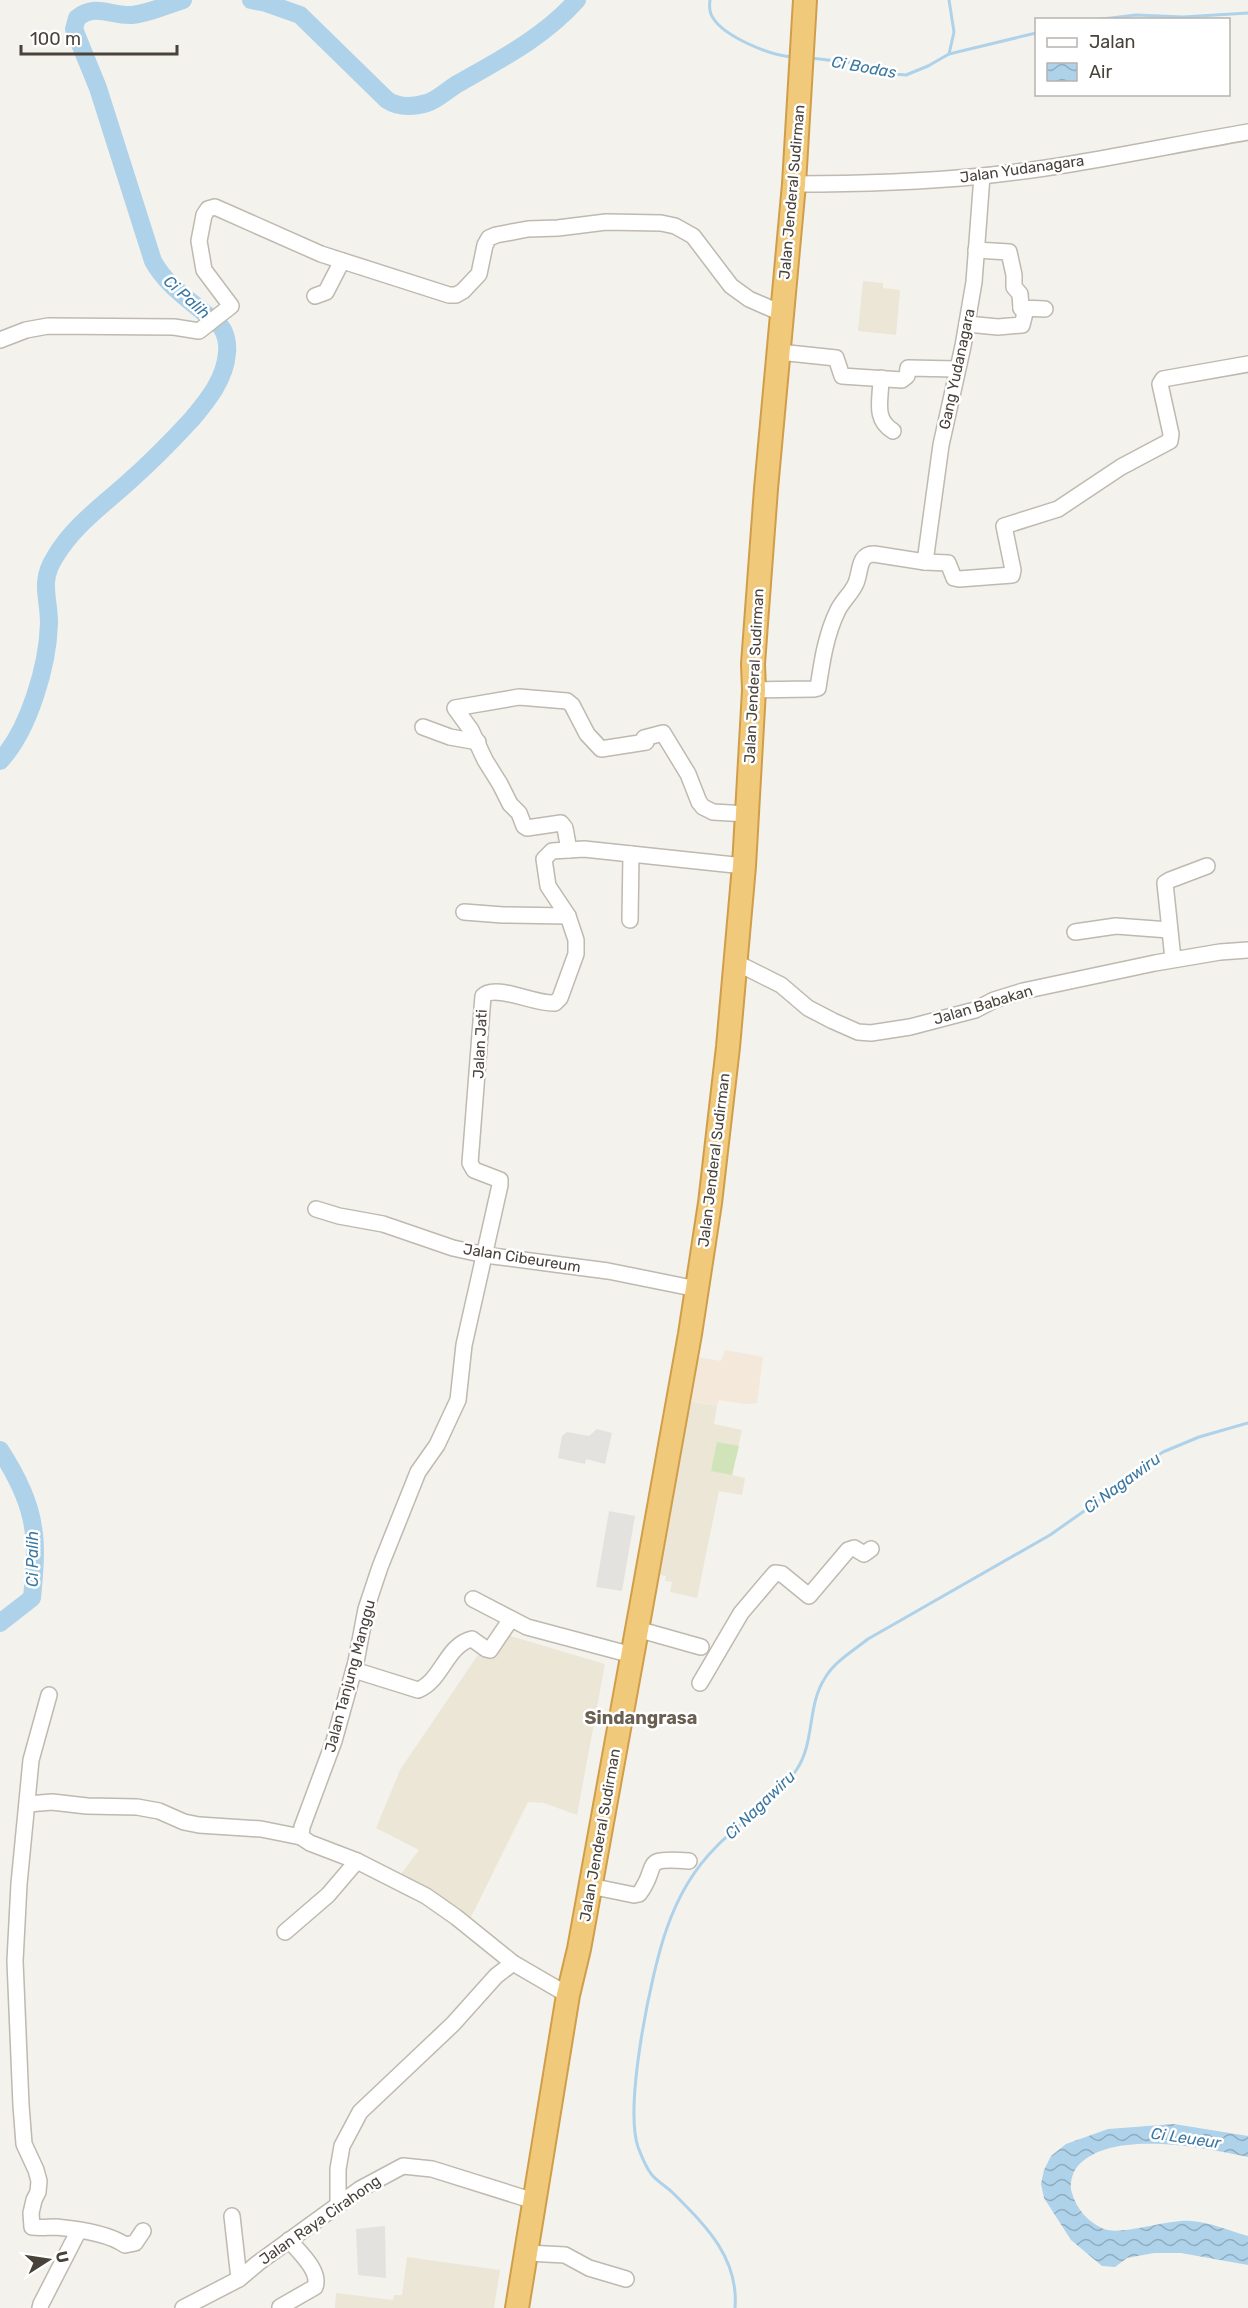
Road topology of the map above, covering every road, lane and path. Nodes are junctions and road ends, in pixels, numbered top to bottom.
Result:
1 (805, 0) edge
2 (1248, 132) edge
3 (982, 176) junction
4 (794, 184) junction
5 (976, 250) junction
6 (342, 261) junction
7 (315, 296) dead end
8 (1021, 308) junction
9 (1045, 309) dead end
10 (781, 313) junction
11 (967, 324) junction
12 (0, 340) edge
13 (779, 352) junction
14 (1248, 364) edge
15 (957, 369) junction
16 (880, 378) junction
17 (893, 431) dead end
18 (925, 562) junction
19 (754, 690) junction
20 (423, 727) dead end
21 (478, 742) junction
22 (747, 814) junction
23 (569, 850) junction
24 (632, 854) junction
25 (744, 866) junction
26 (1207, 866) dead end
27 (464, 912) dead end
28 (568, 916) junction
29 (630, 920) dead end
30 (1169, 930) junction
31 (1075, 932) dead end
32 (1248, 950) edge
33 (1173, 959) junction
34 (735, 962) junction
35 (316, 1209) dead end
36 (485, 1255) junction
37 (697, 1289) junction
38 (871, 1549) dead end
39 (473, 1599) dead end
40 (511, 1619) junction
41 (637, 1629) junction
42 (701, 1647) dead end
43 (632, 1655) junction
44 (354, 1670) junction
45 (700, 1683) dead end
46 (49, 1695) dead end
47 (28, 1804) junction
48 (301, 1837) junction
49 (357, 1861) junction
50 (689, 1861) dead end
51 (590, 1886) junction
52 (285, 1932) dead end
53 (513, 1963) junction
54 (568, 1995) junction
55 (534, 2201) junction
56 (338, 2204) junction
57 (232, 2216) dead end
58 (142, 2231) dead end
59 (78, 2232) junction
60 (290, 2240) junction
61 (527, 2253) junction
62 (239, 2279) junction
63 (626, 2279) dead end
64 (280, 2307) edge
65 (40, 2308) edge
66 (183, 2308) edge
67 (517, 2308) edge

1 - 4 highway, Jalan Jenderal Sudirman
2 - 3 street, Jalan Yudanagara
3 - 4 street, Jalan Yudanagara
3 - 5 street, Gang Yudanagara
4 - 10 highway, Jalan Jenderal Sudirman
5 - 8 street
5 - 11 street, Gang Yudanagara
6 - 7 street
6 - 10 street
6 - 12 street
8 - 9 street
8 - 11 street
10 - 13 highway, Jalan Jenderal Sudirman
11 - 15 street, Gang Yudanagara
13 - 16 street
13 - 19 highway, Jalan Jenderal Sudirman
14 - 18 street
15 - 16 street
15 - 18 street, Gang Yudanagara
16 - 17 street
18 - 19 street
19 - 22 highway, Jalan Jenderal Sudirman
20 - 21 street
21 - 22 street
21 - 23 street
22 - 25 highway, Jalan Jenderal Sudirman
23 - 24 street, Jalan Jati
23 - 28 street, Jalan Jati
24 - 25 street, Jalan Jati
24 - 29 street
25 - 34 highway, Jalan Jenderal Sudirman
26 - 30 street
27 - 28 street
28 - 36 street, Jalan Jati
30 - 31 street
30 - 33 street
32 - 33 street, Jalan Babakan
33 - 34 street, Jalan Babakan
34 - 37 highway, Jalan Jenderal Sudirman
35 - 36 street, Jalan Cibeureum
36 - 37 street, Jalan Cibeureum
36 - 44 street, Jalan Tanjung Manggu
37 - 41 highway, Jalan Jenderal Sudirman
38 - 45 street
39 - 40 street
40 - 43 street
40 - 44 street
41 - 42 street
41 - 43 highway, Jalan Jenderal Sudirman
43 - 51 highway, Jalan Jenderal Sudirman
44 - 48 street, Jalan Tanjung Manggu
46 - 47 street
47 - 48 street
47 - 59 street
48 - 49 street
49 - 52 street
49 - 53 street
50 - 51 street
51 - 54 highway, Jalan Jenderal Sudirman
53 - 54 street
53 - 56 street
54 - 55 highway, Jalan Jenderal Sudirman
55 - 56 street, Jalan Raya Cirahong
55 - 61 highway, Jalan Jenderal Sudirman
56 - 60 street, Jalan Raya Cirahong
57 - 62 street
58 - 59 street
59 - 65 street
60 - 62 street, Jalan Raya Cirahong
60 - 64 street
61 - 63 street
61 - 67 highway, Jalan Jenderal Sudirman
62 - 66 street, Jalan Raya Cirahong

